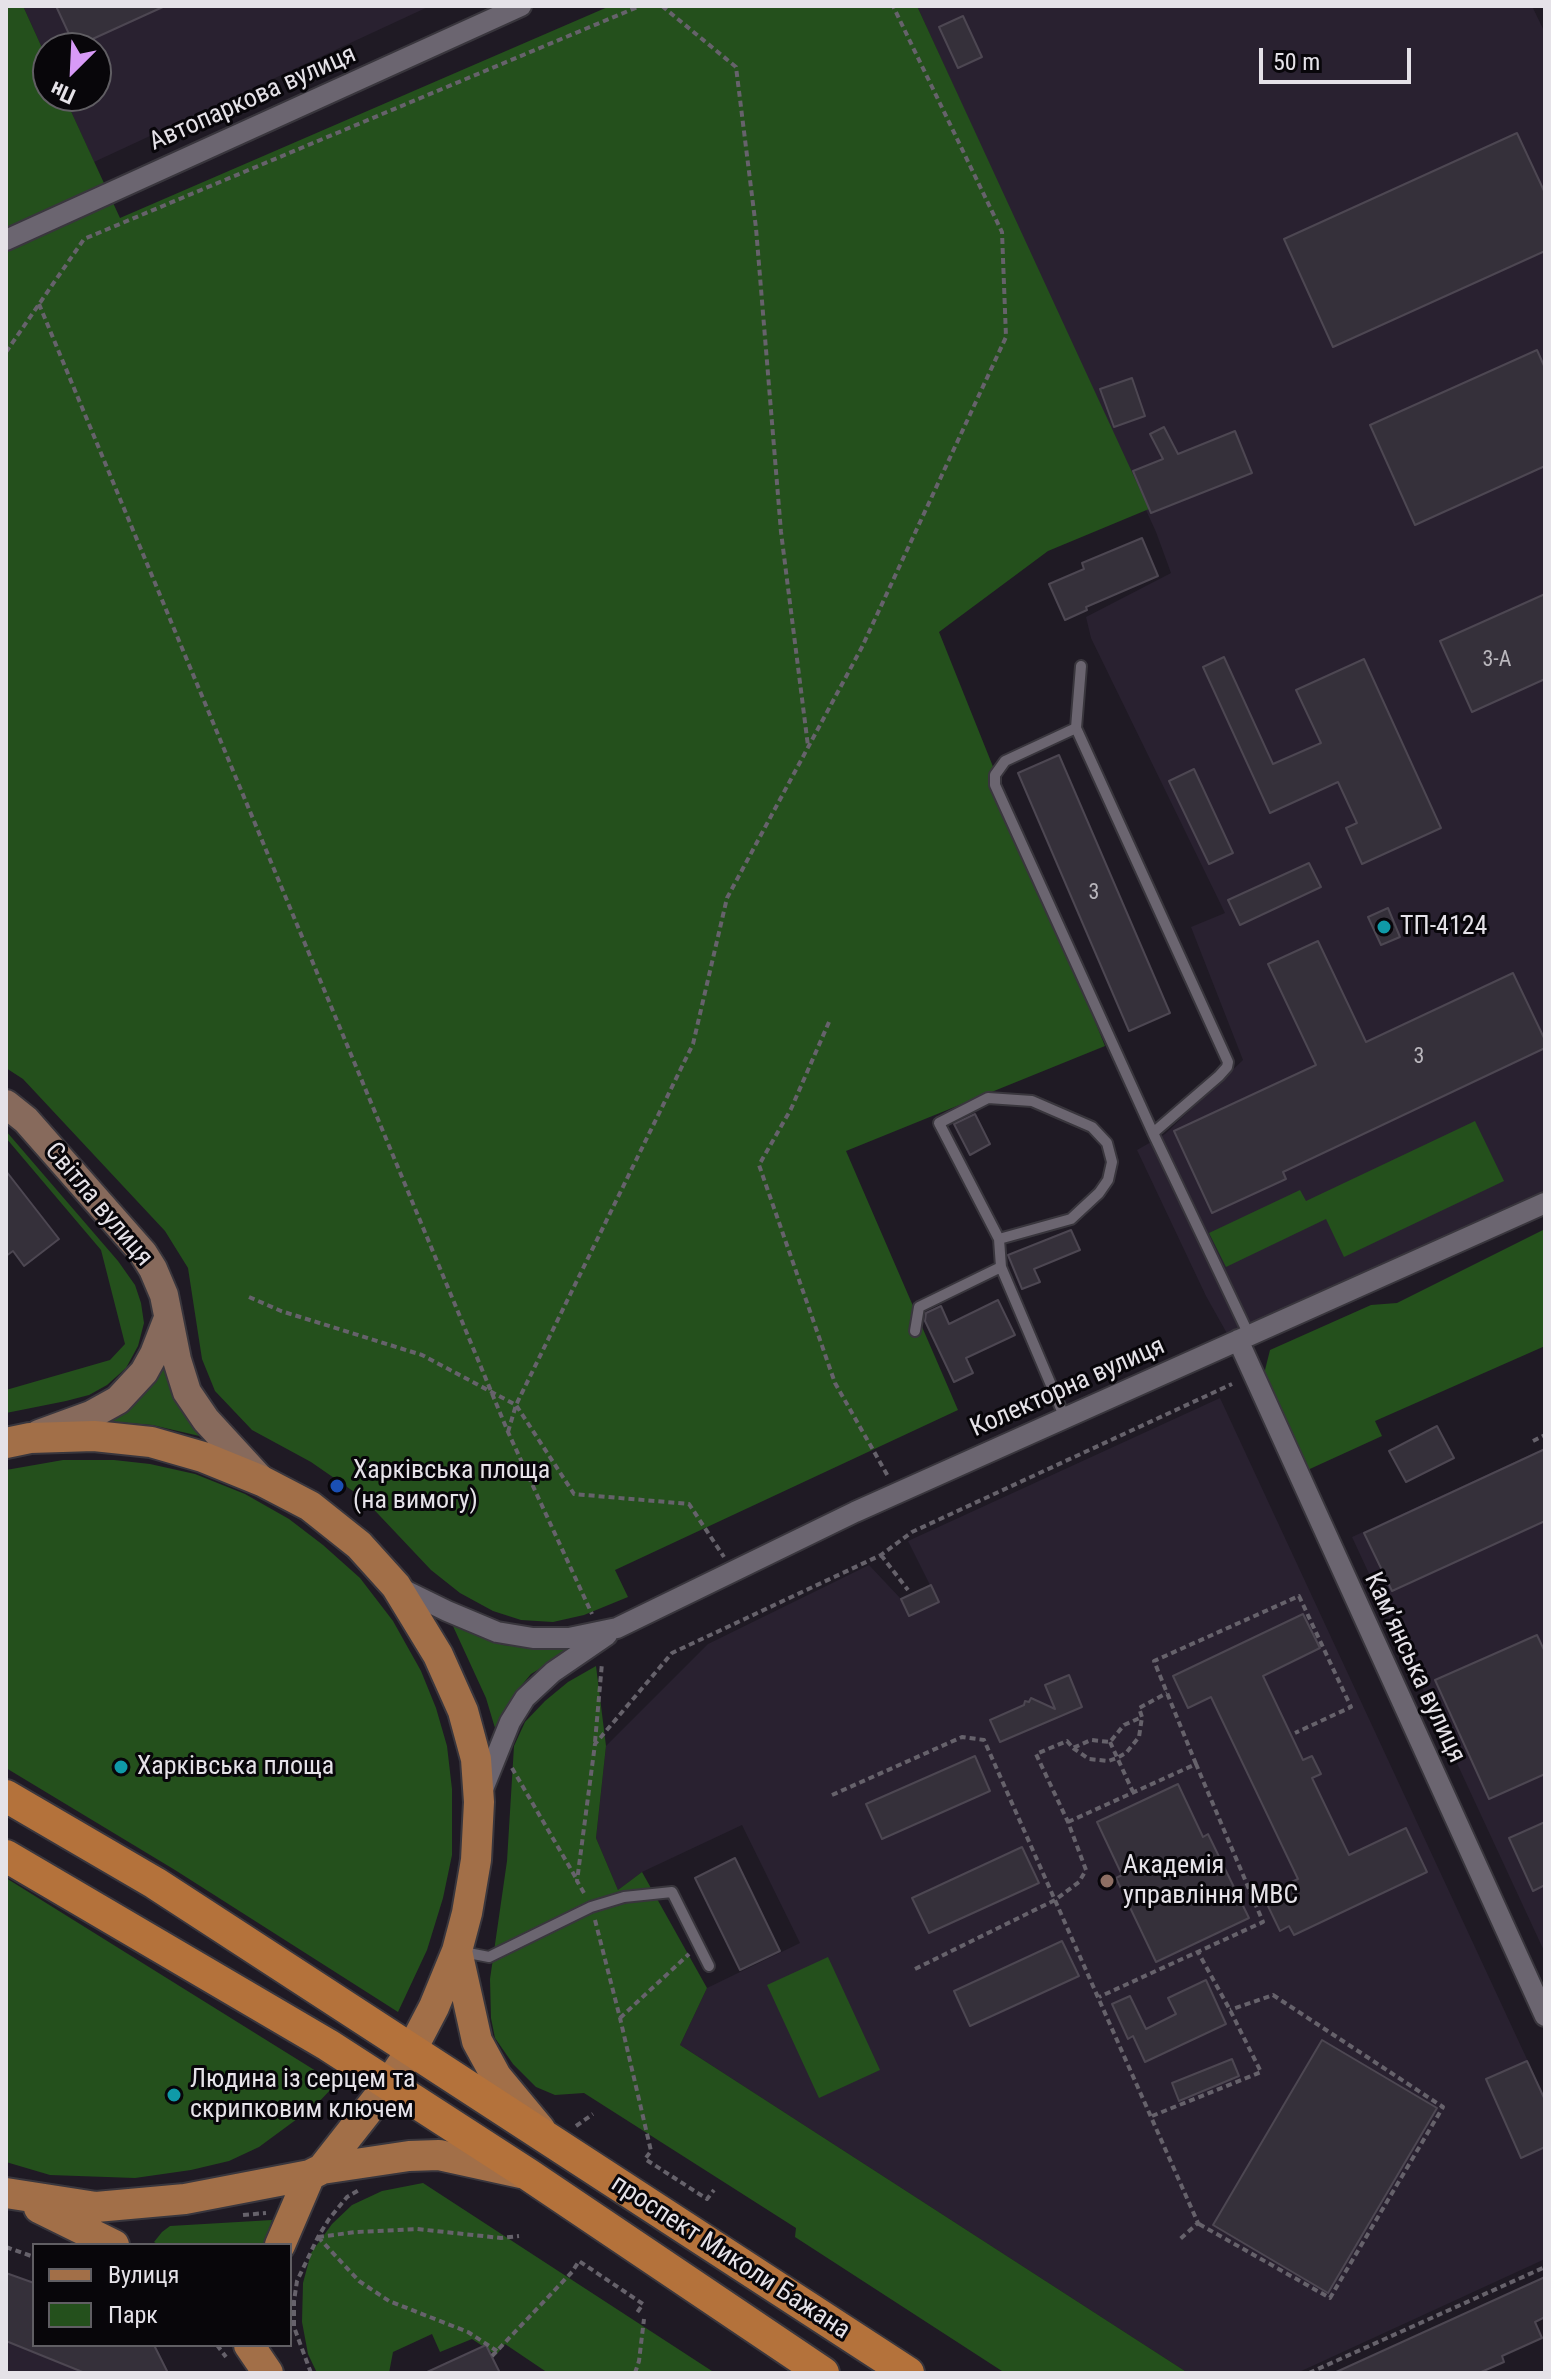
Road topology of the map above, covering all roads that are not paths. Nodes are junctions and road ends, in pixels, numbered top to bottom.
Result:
1 (521, 6) edge
2 (6, 240) edge
3 (1081, 666) dead end
4 (1076, 728) junction
5 (6, 1104) edge
6 (1153, 1133) junction
7 (1545, 1203) edge
8 (999, 1239) junction
9 (1001, 1267) junction
10 (168, 1318) junction
11 (915, 1331) dead end
12 (1244, 1338) junction
13 (1065, 1418) junction
14 (18, 1441) edge
15 (262, 1481) junction
16 (396, 1586) junction
17 (617, 1628) junction
18 (6, 1796) edge
19 (479, 1802) junction
20 (6, 1856) edge
21 (457, 1951) junction
22 (709, 1966) dead end
23 (1545, 2016) edge
24 (411, 2051) junction
25 (388, 2085) junction
26 (552, 2143) junction
27 (316, 2172) junction
28 (529, 2175) junction
29 (11, 2195) edge
30 (110, 2243) edge
31 (281, 2243) edge
32 (250, 2347) edge
33 (276, 2347) edge
34 (814, 2370) edge
35 (268, 2373) edge
36 (283, 2373) edge
37 (908, 2373) edge

1 - 2 street, Автопаркова вулиця
3 - 4 lane
4 - 6 lane
4 - 6 lane
5 - 10 main road, Світла вулиця
6 - 12 lane
7 - 12 street, Колекторна вулиця
8 - 8 lane
8 - 9 lane
9 - 11 lane
9 - 13 lane
10 - 14 main road
10 - 15 main road, Світла вулиця
12 - 13 street, Колекторна вулиця
12 - 23 street, Камʼянська вулиця
13 - 17 street, Колекторна вулиця
14 - 15 main road
15 - 16 main road
16 - 17 street, Колекторна вулиця
16 - 19 main road
17 - 19 street, Колекторна вулиця
18 - 24 highway
19 - 21 main road
20 - 25 highway
21 - 22 lane
21 - 24 main road
21 - 26 main road, проспект Миколи Бажана
24 - 25 main road
24 - 26 highway, проспект Миколи Бажана
25 - 27 main road
25 - 28 highway, проспект Миколи Бажана
26 - 37 highway, проспект Миколи Бажана
27 - 28 main road, проспект Миколи Бажана
27 - 29 main road
27 - 31 main road
28 - 34 highway, проспект Миколи Бажана
29 - 30 main road
32 - 35 main road
33 - 36 main road

